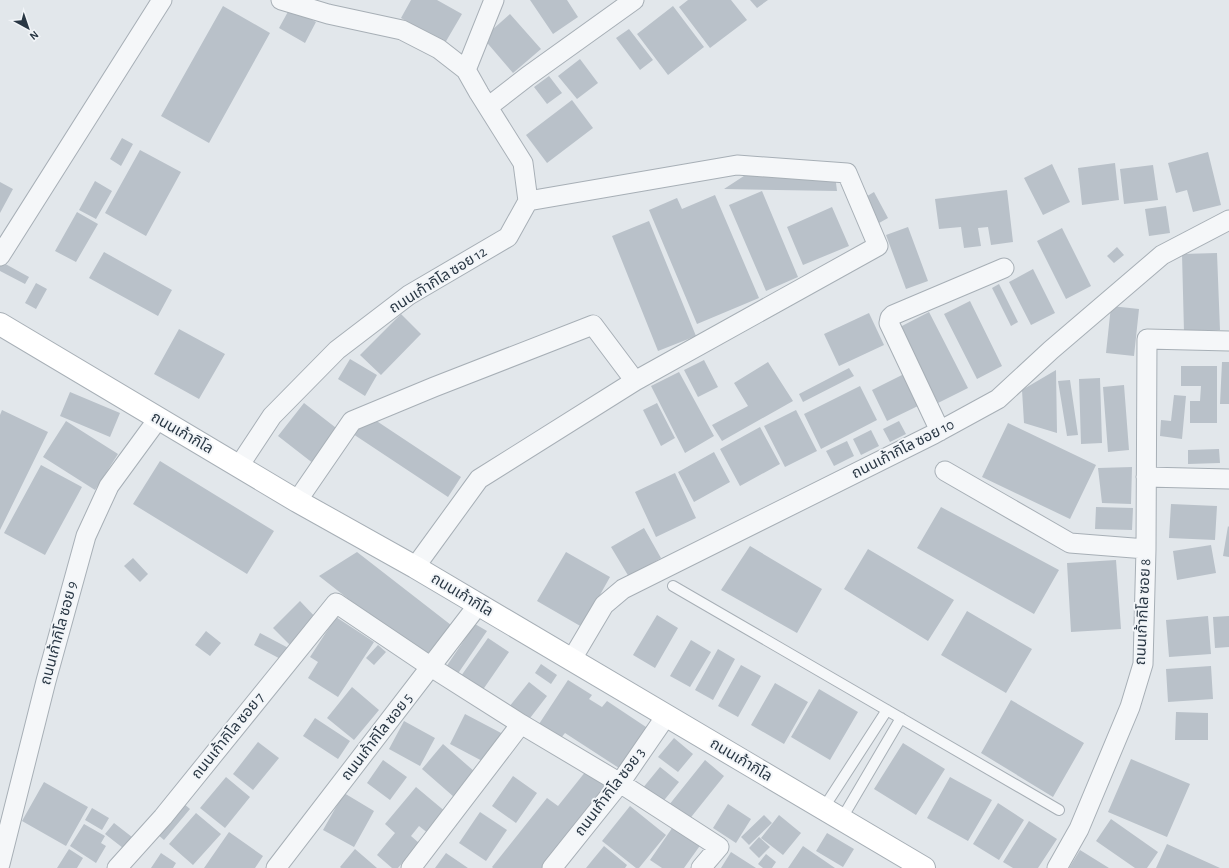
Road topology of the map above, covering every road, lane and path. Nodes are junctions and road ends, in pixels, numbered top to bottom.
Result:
1 (162, 0) edge
2 (281, 0) edge
3 (494, 0) edge
4 (634, 0) edge
5 (331, 7) edge
6 (466, 70) junction
7 (488, 107) junction
8 (528, 201) junction
9 (1229, 220) edge
10 (0, 256) edge
11 (1004, 268) dead end
12 (0, 324) edge
13 (1229, 341) edge
14 (635, 381) junction
15 (158, 419) junction
16 (940, 431) junction
17 (239, 466) junction
18 (945, 471) dead end
19 (1146, 477) junction
20 (1229, 478) edge
21 (297, 501) junction
22 (1146, 550) junction
23 (415, 567) junction
24 (673, 586) dead end
25 (478, 605) junction
26 (572, 659) junction
27 (431, 667) junction
28 (887, 710) junction
29 (666, 716) junction
30 (901, 718) junction
31 (521, 724) junction
32 (620, 783) junction
33 (1059, 810) dead end
34 (832, 814) junction
35 (0, 864) edge
36 (118, 868) edge
37 (276, 868) edge
38 (411, 868) edge
39 (552, 868) edge
40 (701, 868) edge
41 (924, 868) edge
42 (1057, 868) edge

1 - 10 street
2 - 5 street
3 - 6 street
4 - 7 street
5 - 6 street
6 - 7 street
7 - 8 street
8 - 14 street
8 - 17 street, ถนนเก้ากิโล ซอย 12
9 - 16 street, ถนนเก้ากิโล ซอย 10
11 - 16 street
12 - 15 main road, ถนนเก้ากิโล
13 - 19 street, ถนนเก้ากิโล ซอย 8
14 - 21 street
14 - 23 street
15 - 17 main road, ถนนเก้ากิโล
15 - 35 street, ถนนเก้ากิโล ซอย 9
16 - 26 street, ถนนเก้ากิโล ซอย 10
17 - 21 main road, ถนนเก้ากิโล
18 - 22 street
19 - 20 street
19 - 22 street, ถนนเก้ากิโล ซอย 8
21 - 23 main road, ถนนเก้ากิโล
22 - 42 street, ถนนเก้ากิโล ซอย 8
23 - 25 main road, ถนนเก้ากิโล
24 - 28 lane
25 - 26 main road, ถนนเก้ากิโล
25 - 27 street, ถนนเก้ากิโล ซอย 5
26 - 29 main road, ถนนเก้ากิโล
27 - 31 street
27 - 36 street, ถนนเก้ากิโล ซอย 7
27 - 37 street, ถนนเก้ากิโล ซอย 5
28 - 30 lane
28 - 34 lane
29 - 32 street, ถนนเก้ากิโล ซอย 3
29 - 34 main road, ถนนเก้ากิโล
30 - 33 lane
30 - 34 lane
31 - 32 street
31 - 38 street
32 - 39 street, ถนนเก้ากิโล ซอย 3
32 - 40 street
34 - 41 main road, ถนนเก้ากิโล

